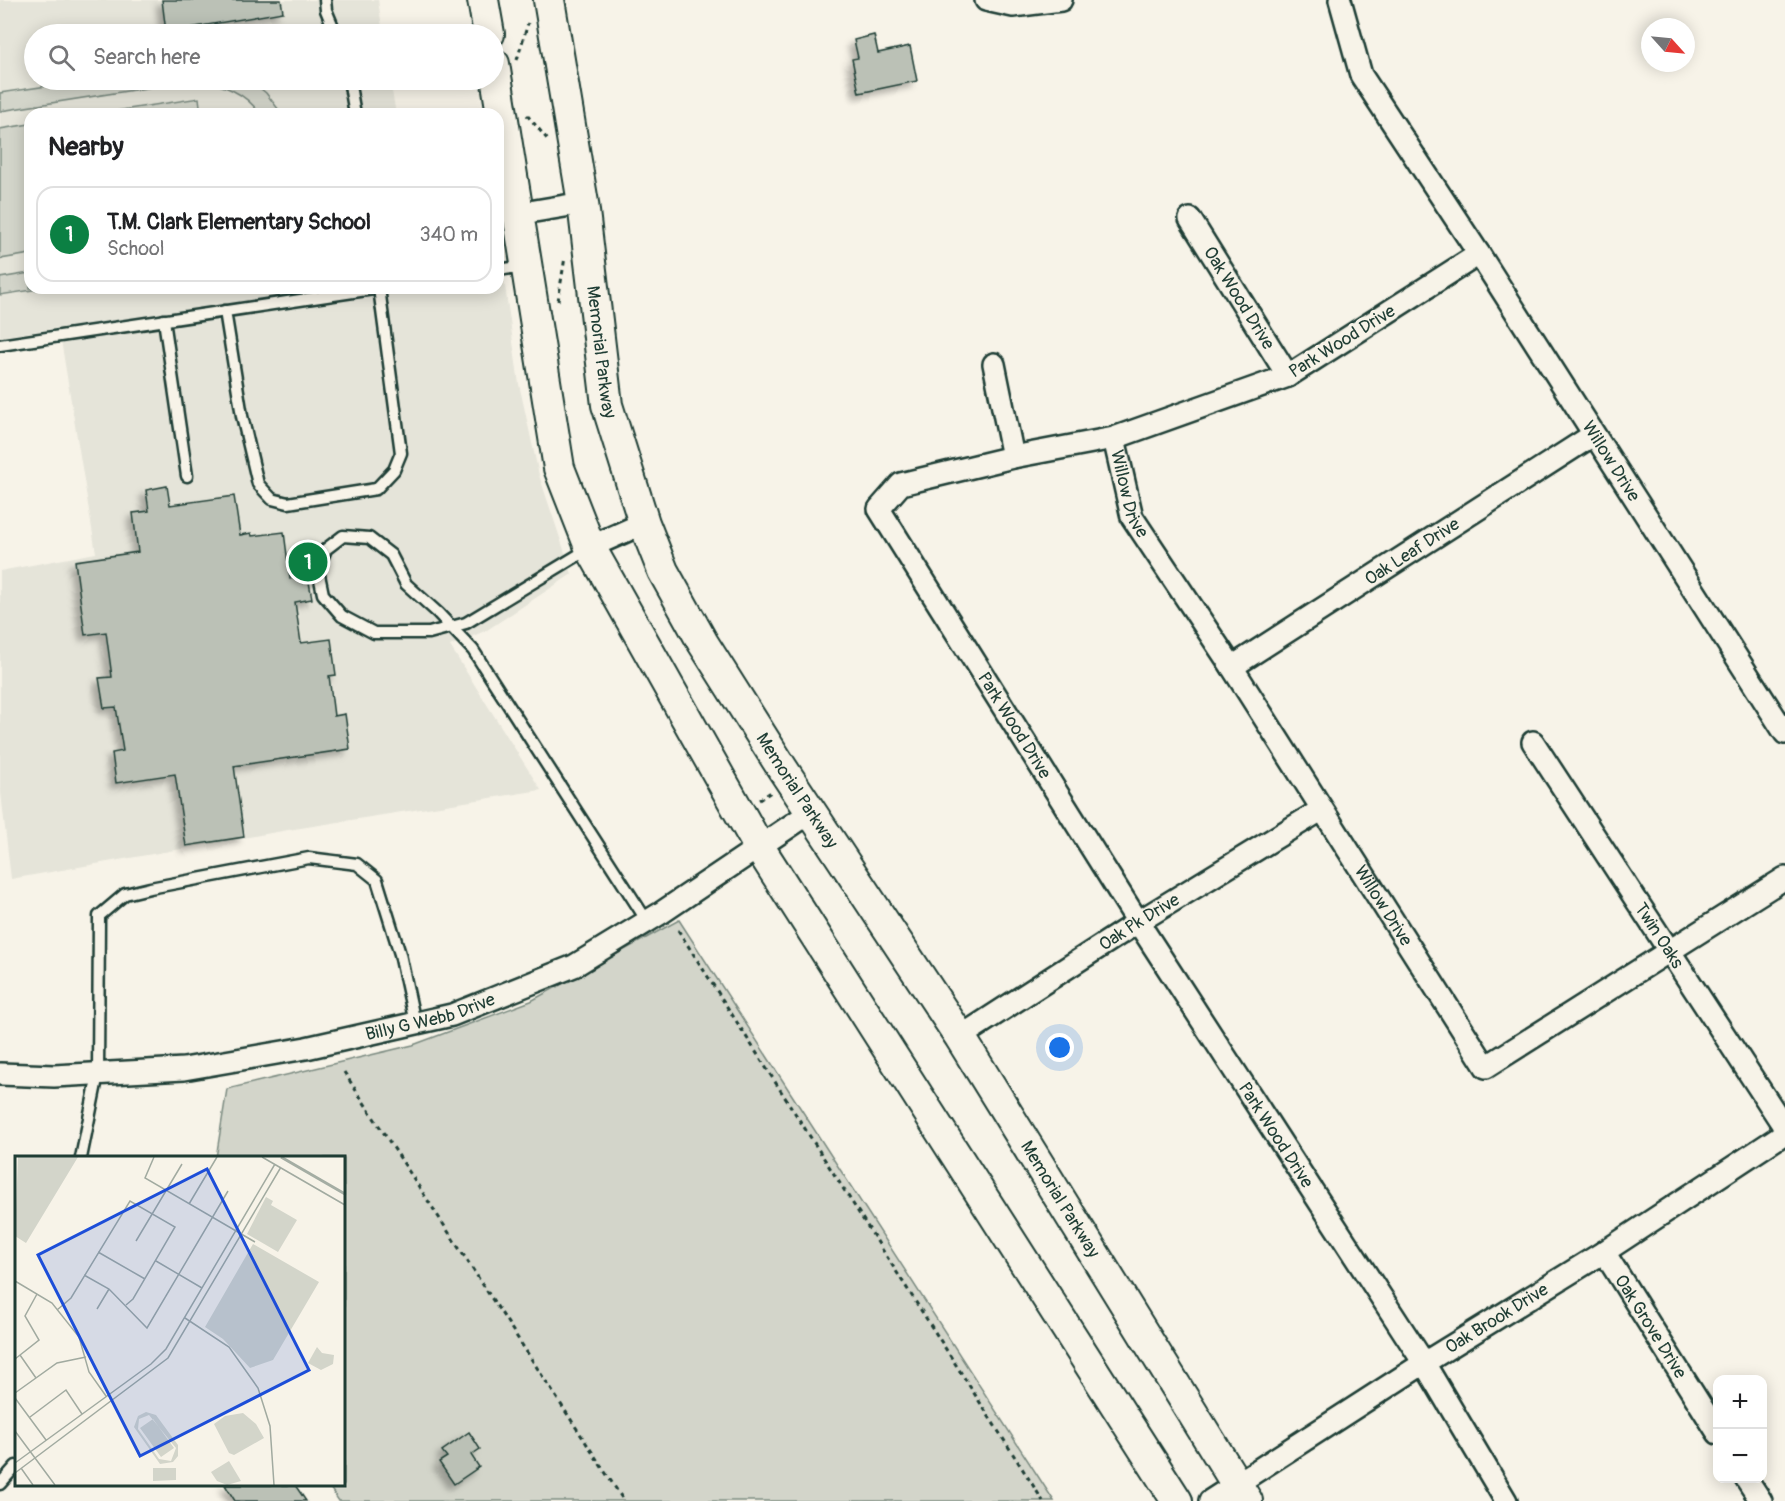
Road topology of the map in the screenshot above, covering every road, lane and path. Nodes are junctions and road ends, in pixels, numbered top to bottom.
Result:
1 (325, 0) edge
2 (483, 0) edge
3 (549, 0) edge
4 (986, 0) edge
5 (1061, 0) edge
6 (1340, 0) edge
7 (332, 24) edge
8 (487, 24) edge
9 (351, 90) edge
10 (498, 90) edge
11 (354, 108) edge
12 (501, 108) edge
13 (504, 129) edge
14 (583, 203) junction
15 (517, 214) junction
16 (1190, 219) dead end
17 (1479, 255) junction
18 (512, 268) edge
19 (339, 294) edge
20 (380, 294) edge
21 (225, 311) junction
22 (164, 320) junction
23 (0, 345) edge
24 (994, 364) dead end
25 (1288, 376) junction
26 (1593, 435) junction
27 (1114, 438) junction
28 (1013, 456) junction
29 (187, 476) dead end
30 (644, 523) junction
31 (590, 548) junction
32 (450, 627) junction
33 (1232, 667) junction
34 (1785, 733) edge
35 (1533, 741) dead end
36 (1321, 810) junction
37 (811, 812) junction
38 (759, 847) junction
39 (1785, 878) edge
40 (647, 921) junction
41 (1137, 922) junction
42 (678, 930) dead end
43 (1670, 950) junction
44 (415, 1023) junction
45 (960, 1037) junction
46 (344, 1072) dead end
47 (0, 1074) edge
48 (98, 1074) junction
49 (1785, 1128) edge
50 (1785, 1133) edge
51 (81, 1156) edge
52 (1604, 1252) junction
53 (1424, 1364) junction
54 (1715, 1429) edge
55 (15, 1467) edge
56 (1749, 1483) edge
57 (0, 1484) edge
58 (1242, 1493) edge
59 (624, 1501) edge
60 (1043, 1501) edge
61 (1177, 1501) edge
62 (1210, 1501) edge
63 (1506, 1501) edge
64 (1761, 1501) edge

1 - 7 lane
2 - 8 street
3 - 14 street, Memorial Parkway
4 - 5 street
6 - 17 street, Willow Drive
9 - 11 lane
10 - 12 street
13 - 15 street
14 - 15 street
14 - 30 street, Memorial Parkway
15 - 18 street
16 - 25 street, Oak Wood Drive
17 - 25 street, Park Wood Drive
17 - 26 street, Willow Drive
18 - 31 street
19 - 21 lane
20 - 21 lane
21 - 22 lane
22 - 23 lane
22 - 29 lane
24 - 28 street
25 - 27 street, Park Wood Drive
26 - 33 street, Oak Leaf Drive
26 - 34 street, Willow Drive
27 - 28 street, Park Wood Drive
27 - 33 street, Willow Drive
28 - 41 street, Park Wood Drive
30 - 31 street
30 - 37 street, Memorial Parkway
31 - 32 lane
31 - 38 street
32 - 32 lane
32 - 40 lane
33 - 36 street, Willow Drive
35 - 43 street, Twin Oaks
36 - 41 street, Oak Pk Drive
36 - 43 street, Willow Drive
37 - 38 street, Billy G Webb Drive
37 - 45 street, Memorial Parkway
38 - 40 street, Billy G Webb Drive
38 - 61 street
39 - 43 street, Willow Drive
40 - 44 street, Billy G Webb Drive
41 - 45 street, Oak Pk Drive
41 - 53 street, Park Wood Drive
42 - 60 path
43 - 49 street, Twin Oaks
44 - 48 street, Billy G Webb Drive
44 - 48 lane
45 - 58 street, Memorial Parkway
46 - 59 path
47 - 48 street, Billy G Webb Drive
48 - 51 lane
50 - 52 street, Oak Brook Drive
52 - 53 street, Oak Brook Drive
52 - 54 street, Oak Grove Drive
53 - 58 street, Oak Brook Drive
53 - 63 street, Park Wood Drive
55 - 57 lane
56 - 64 street
58 - 62 street, Oak Brook Drive

